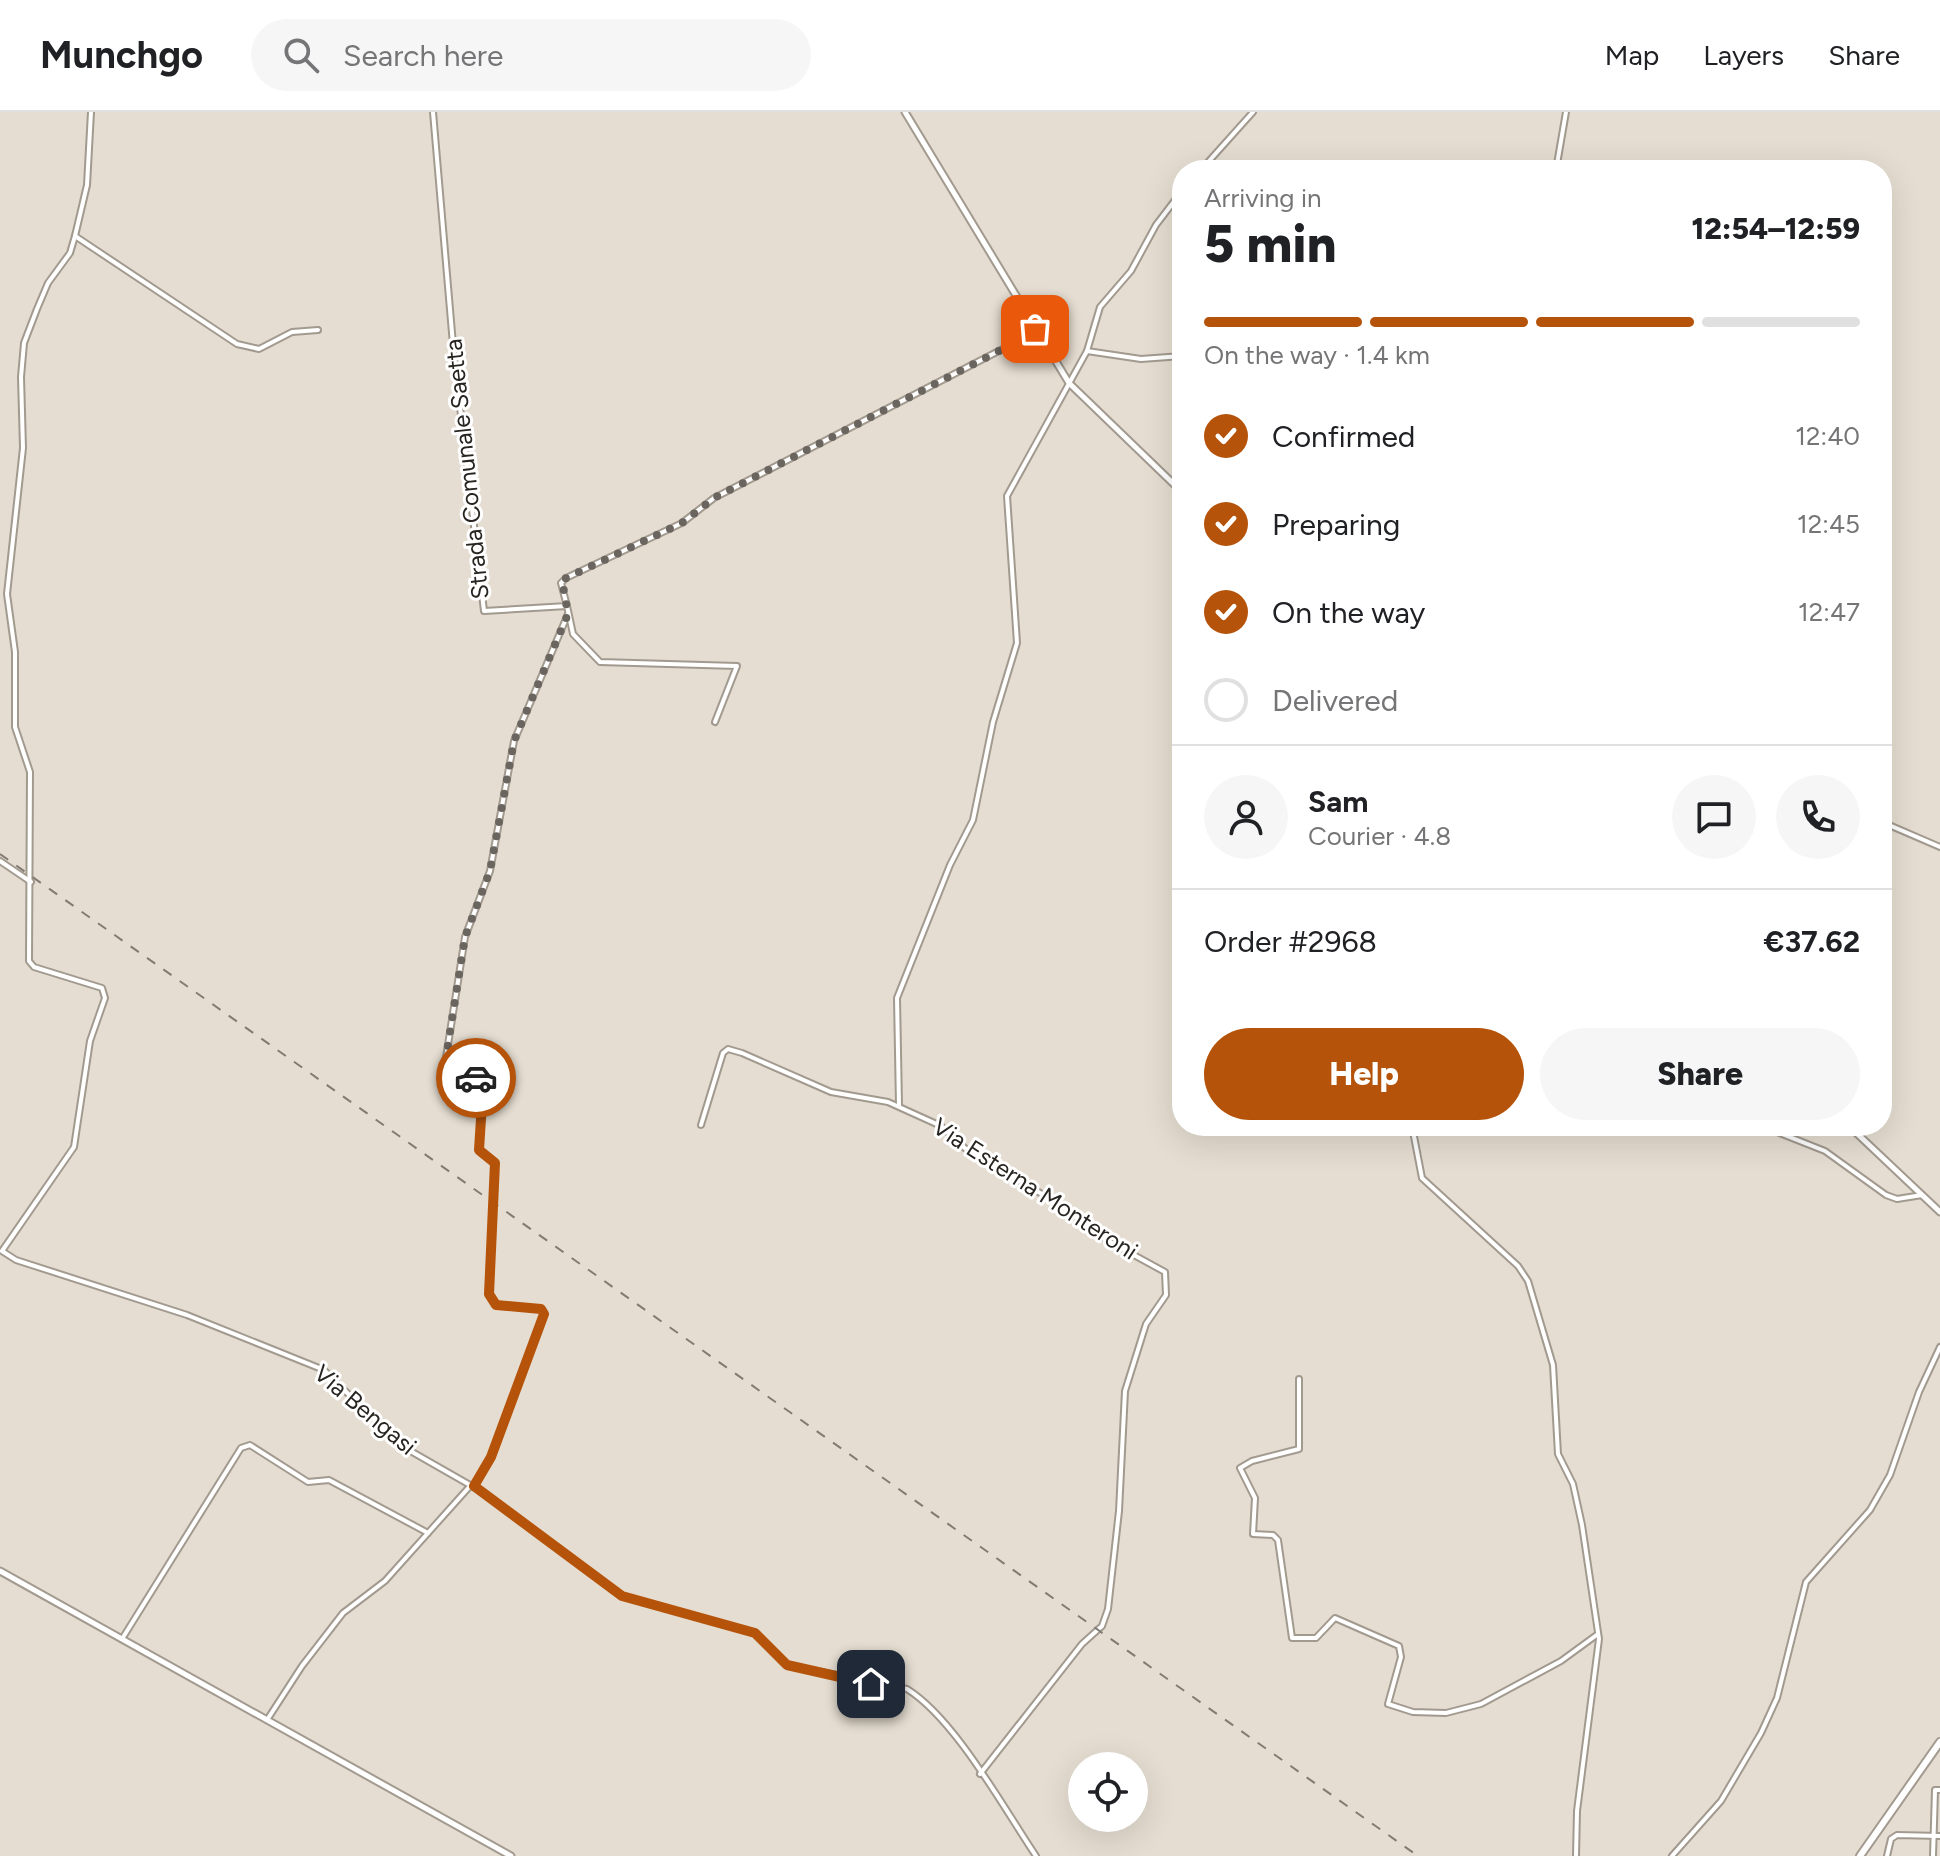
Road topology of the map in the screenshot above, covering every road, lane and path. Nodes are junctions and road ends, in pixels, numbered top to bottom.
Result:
1 (91, 112) edge
2 (433, 112) edge
3 (905, 112) edge
4 (1253, 112) edge
5 (1566, 112) edge
6 (1210, 160) edge
7 (1558, 160) edge
8 (1172, 204) edge
9 (75, 236) junction
10 (1035, 329) junction
11 (318, 330) dead end
12 (1087, 351) junction
13 (1172, 357) edge
14 (1069, 383) junction
15 (1172, 482) edge
16 (567, 606) junction
17 (568, 614) junction
18 (715, 722) dead end
19 (1892, 826) edge
20 (1940, 847) edge
21 (0, 861) edge
22 (31, 882) junction
23 (899, 1105) junction
24 (701, 1125) dead end
25 (1414, 1136) edge
26 (1787, 1136) edge
27 (1860, 1136) edge
28 (1922, 1195) junction
29 (1940, 1212) edge
30 (1940, 1347) edge
31 (1299, 1379) dead end
32 (473, 1486) junction
33 (428, 1533) junction
34 (0, 1571) edge
35 (1598, 1634) junction
36 (122, 1639) junction
37 (267, 1720) junction
38 (1940, 1742) edge
39 (980, 1774) junction
40 (1937, 1790) edge
41 (1937, 1836) edge
42 (511, 1856) edge
43 (1036, 1856) edge
44 (1576, 1856) edge
45 (1672, 1856) edge
46 (1860, 1856) edge
47 (1887, 1856) edge
48 (1933, 1856) edge

1 - 9 street
2 - 16 street, Strada Comunale Saetta
3 - 10 street
4 - 6 street
5 - 7 street
8 - 12 street
9 - 11 street
9 - 22 street
10 - 14 street
10 - 16 street
12 - 13 street
12 - 14 street
14 - 15 street
14 - 23 street
16 - 17 street
17 - 18 street
17 - 32 street
19 - 20 street
21 - 22 street
22 - 32 street, Via Bengasi
23 - 24 street, Via Esterna Monteroni
23 - 39 street, Via Esterna Monteroni
25 - 35 street
26 - 28 street
27 - 28 street
28 - 29 street
30 - 45 street
31 - 35 street
32 - 33 street
32 - 39 street, Via Bengasi
33 - 36 street
33 - 37 street
34 - 36 street
35 - 44 street
36 - 37 street
37 - 42 street
38 - 46 main road
39 - 43 street, Via Bengasi
40 - 41 street
41 - 47 street
41 - 48 street

